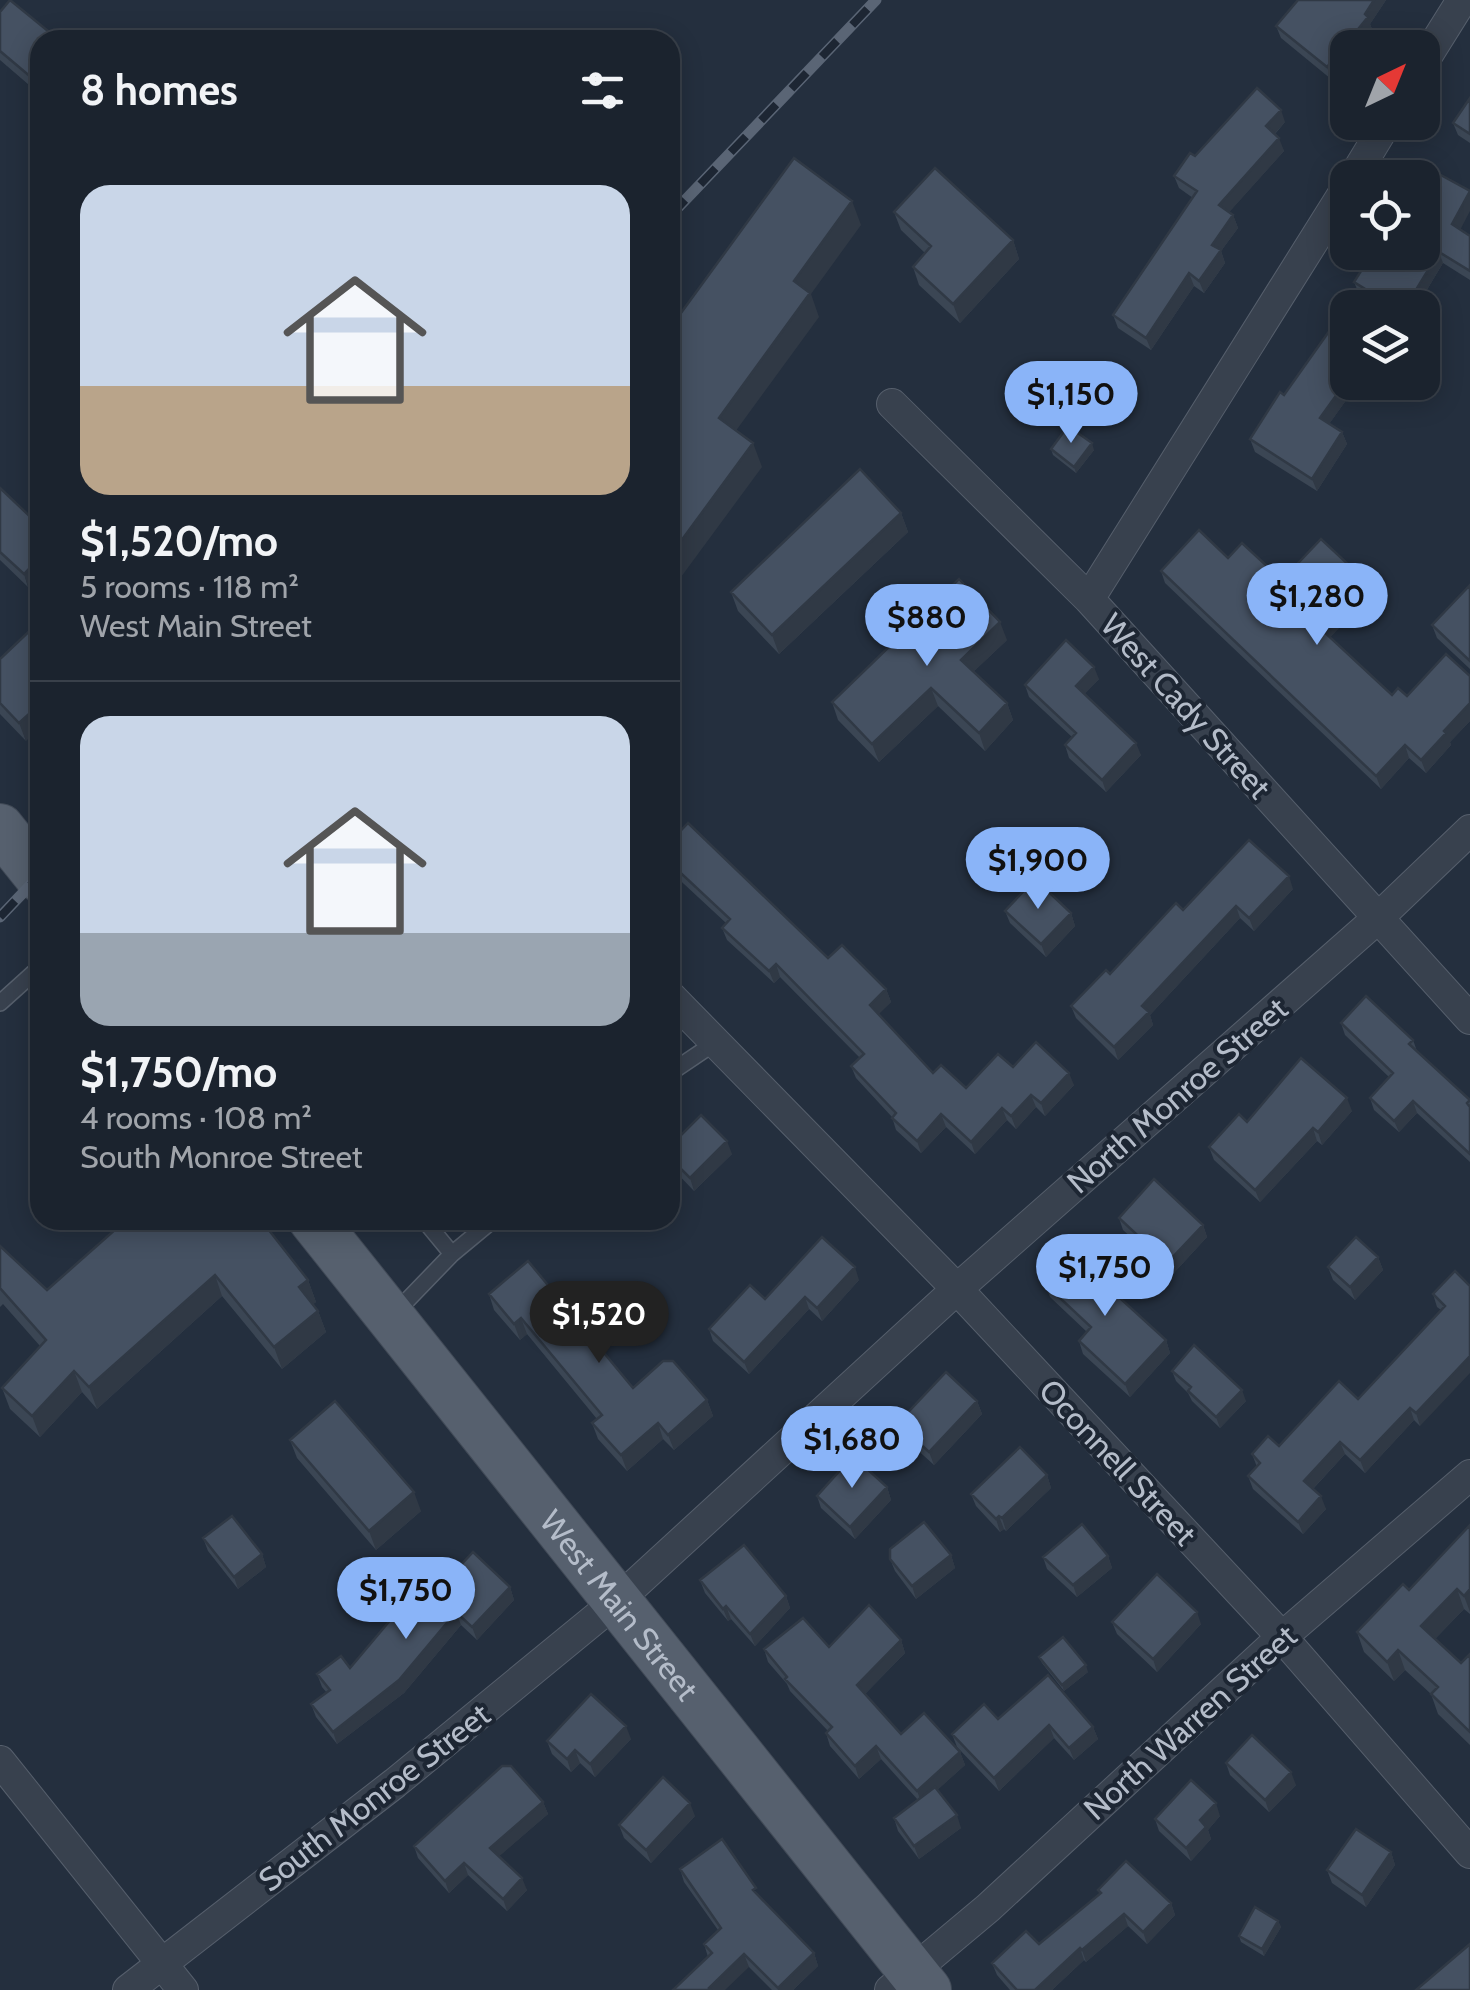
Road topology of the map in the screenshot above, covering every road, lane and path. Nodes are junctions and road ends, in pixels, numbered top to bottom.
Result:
1 (1462, 0) edge
2 (1440, 35) edge
3 (1330, 215) edge
4 (892, 404) dead end
5 (1089, 599) junction
6 (0, 828) edge
7 (1470, 830) edge
8 (30, 866) edge
9 (1378, 918) junction
10 (30, 975) edge
11 (0, 1002) edge
12 (680, 1007) edge
13 (1470, 1019) edge
14 (713, 1044) junction
15 (680, 1066) edge
16 (324, 1230) edge
17 (432, 1230) edge
18 (481, 1230) edge
19 (452, 1254) junction
20 (956, 1289) junction
21 (390, 1317) junction
22 (1470, 1475) edge
23 (618, 1600) junction
24 (1282, 1637) junction
25 (0, 1761) edge
26 (1470, 1853) edge
27 (162, 1963) junction
28 (910, 1984) edge
29 (128, 1990) edge
30 (183, 1990) edge

1 - 2 street
3 - 5 street
4 - 5 street, West Cady Street
5 - 9 street, West Cady Street
6 - 8 main road
7 - 9 street, North Monroe Street
9 - 13 street, West Cady Street
9 - 20 street, North Monroe Street
10 - 11 lane
12 - 14 street, Oconnell Street
14 - 15 lane
14 - 20 street, Oconnell Street
16 - 21 main road, West Main Street
17 - 19 lane
18 - 19 lane
19 - 21 lane
20 - 23 street, North Monroe Street
20 - 24 street, Oconnell Street
21 - 23 main road, West Main Street
22 - 24 street, North Warren Street
23 - 27 street, South Monroe Street
23 - 28 main road, West Main Street
24 - 26 street, Oconnell Street
24 - 28 street, North Warren Street
25 - 27 street
27 - 29 street, South Monroe Street
27 - 30 street

